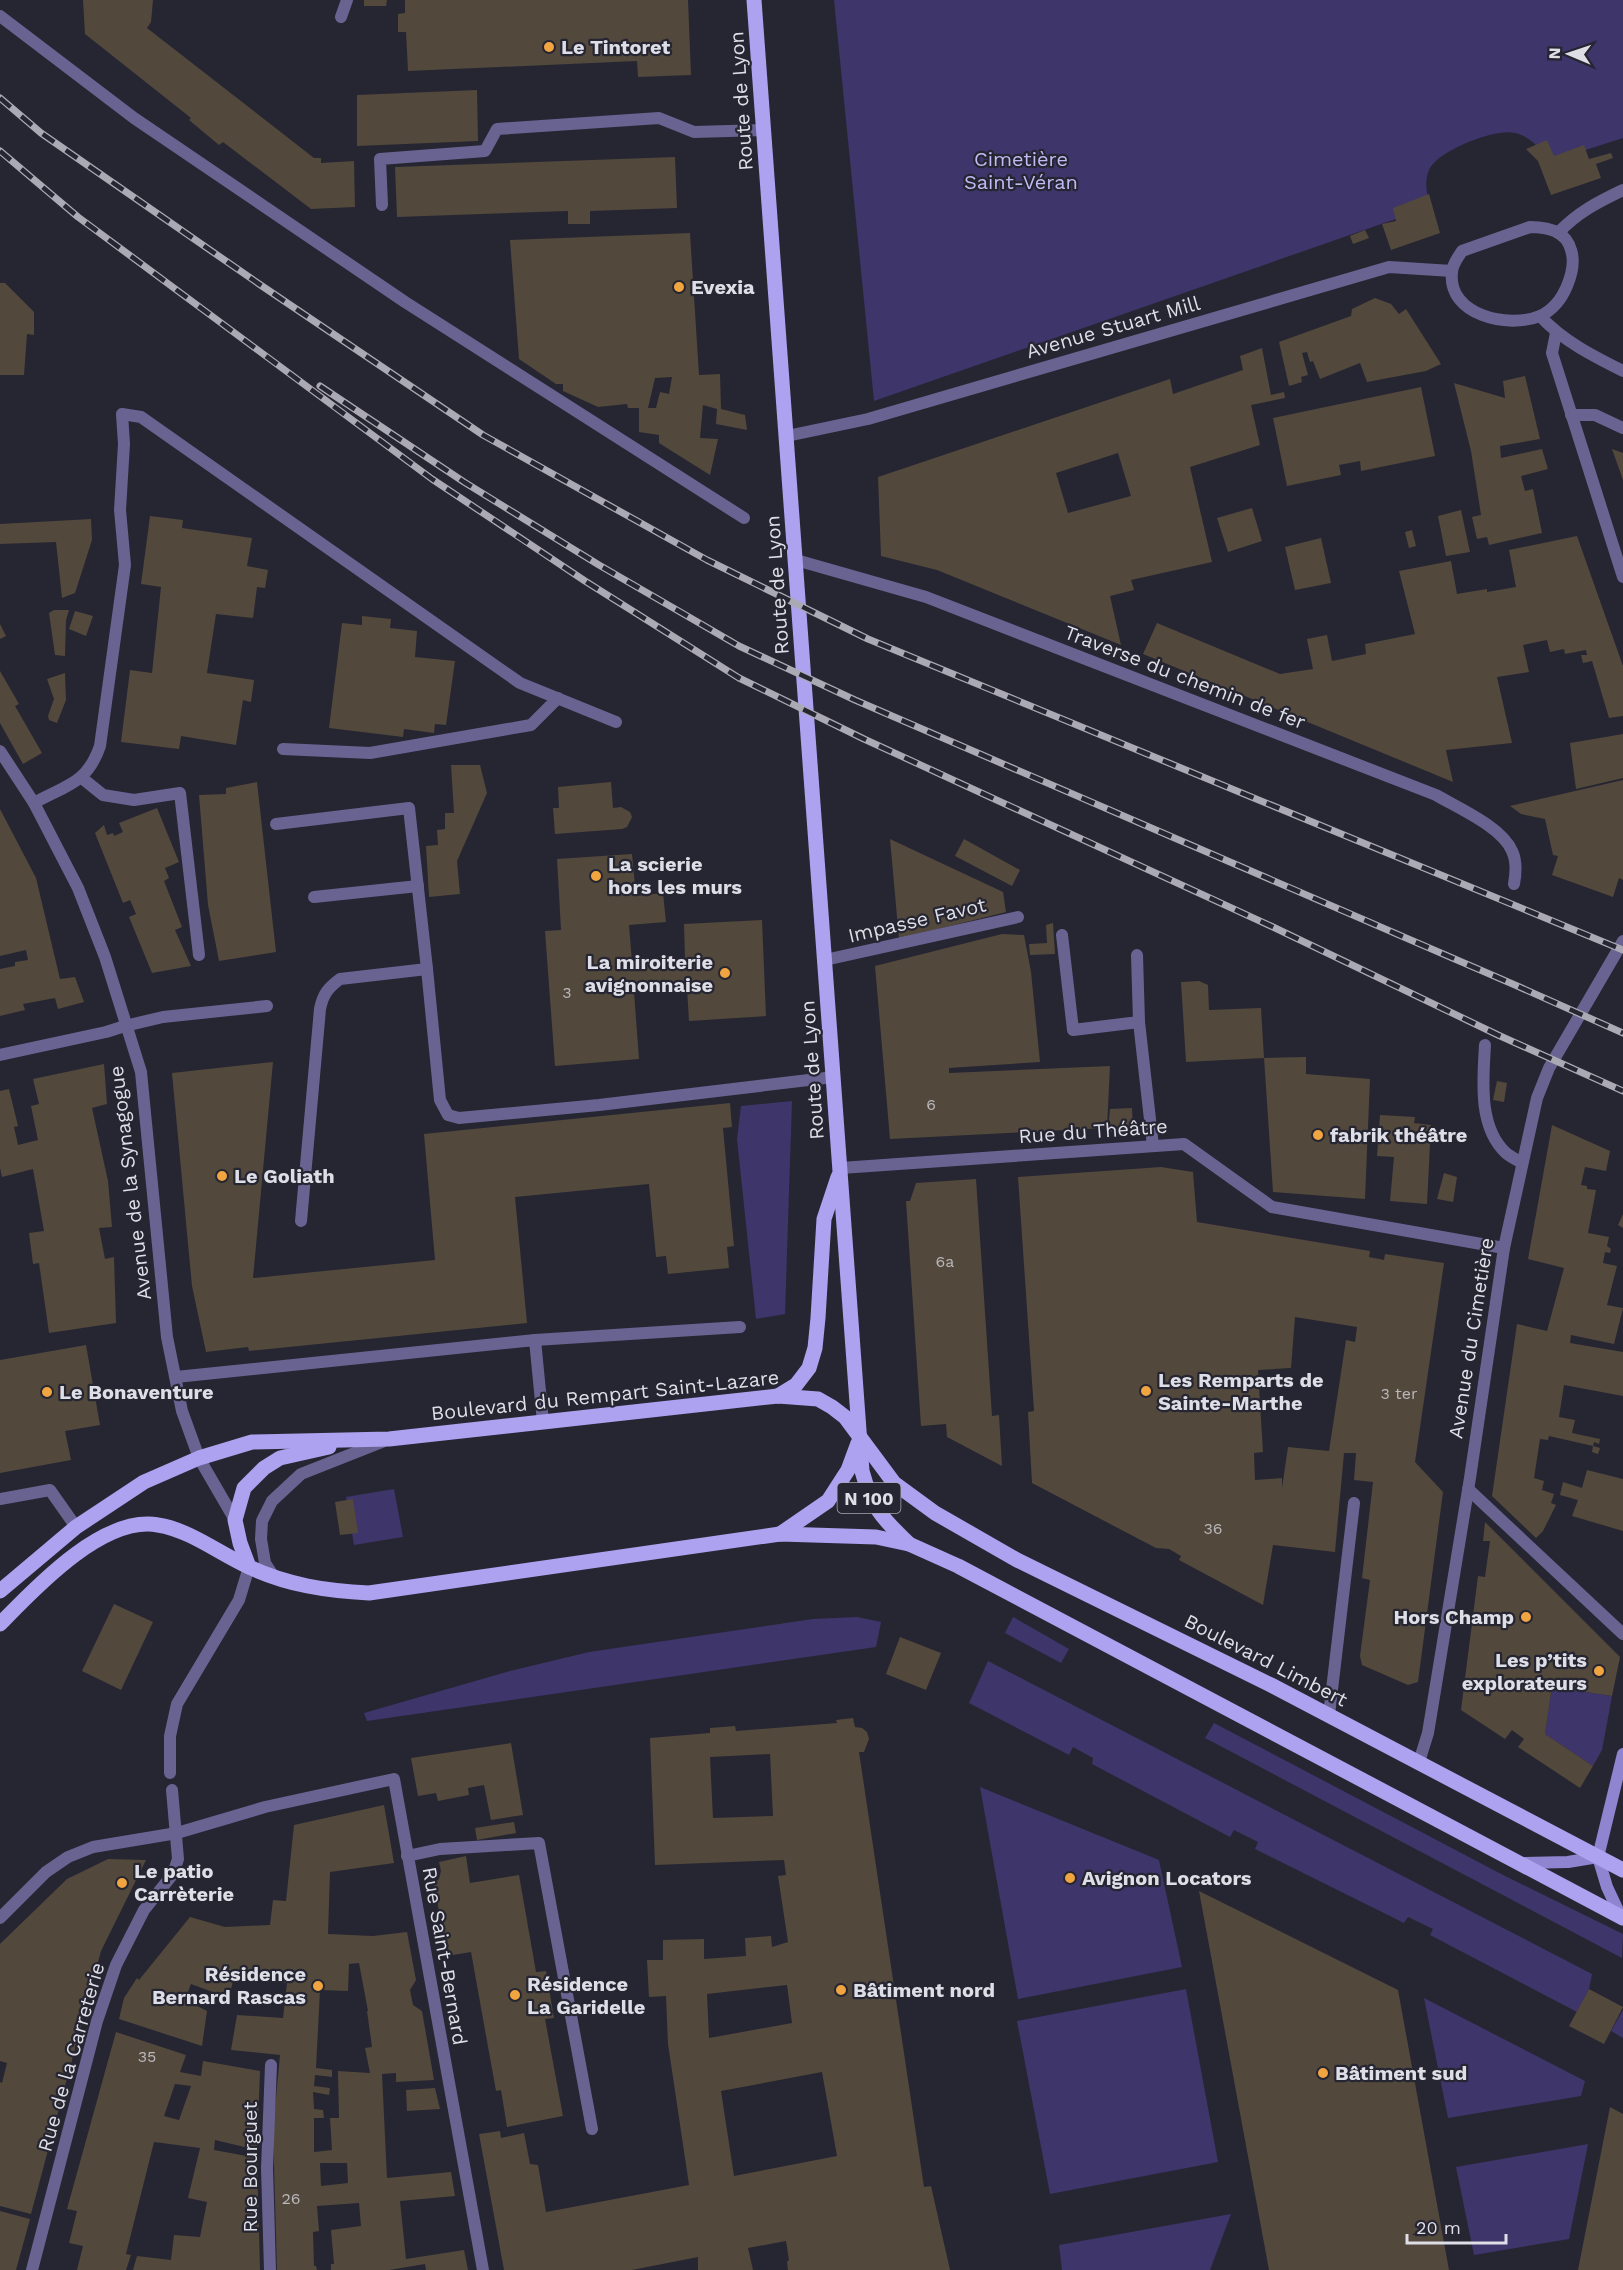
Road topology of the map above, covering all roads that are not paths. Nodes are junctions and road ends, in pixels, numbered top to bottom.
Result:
1 (347, 0) edge
2 (754, 0) edge
3 (0, 16) edge
4 (341, 17) dead end
5 (764, 130) junction
6 (1623, 190) edge
7 (382, 205) dead end
8 (1558, 233) junction
9 (1452, 271) junction
10 (1540, 316) junction
11 (1556, 333) junction
12 (1623, 371) edge
13 (1572, 415) junction
14 (1623, 428) edge
15 (787, 436) junction
16 (744, 518) dead end
17 (796, 560) junction
18 (1623, 577) edge
19 (558, 698) junction
20 (616, 722) dead end
21 (283, 749) dead end
22 (0, 751) edge
23 (82, 778) junction
24 (34, 803) junction
25 (276, 824) dead end
26 (1514, 884) dead end
27 (418, 886) junction
28 (314, 897) dead end
29 (1018, 917) dead end
30 (1062, 935) dead end
31 (1623, 941) edge
32 (199, 955) dead end
33 (1137, 955) dead end
34 (825, 960) junction
35 (427, 969) junction
36 (267, 1006) dead end
37 (1139, 1022) junction
38 (125, 1026) junction
39 (1485, 1046) dead end
40 (0, 1055) edge
41 (834, 1077) junction
42 (1153, 1146) junction
43 (1522, 1163) junction
44 (841, 1168) junction
45 (301, 1221) dead end
46 (1503, 1248) junction
47 (740, 1327) dead end
48 (535, 1340) junction
49 (176, 1377) junction
50 (778, 1396) junction
51 (543, 1422) junction
52 (860, 1438) junction
53 (389, 1439) junction
54 (355, 1441) junction
55 (199, 1458) junction
56 (1468, 1489) junction
57 (0, 1499) edge
58 (1354, 1503) dead end
59 (235, 1520) junction
60 (76, 1527) junction
61 (780, 1534) junction
62 (909, 1544) junction
63 (249, 1567) junction
64 (273, 1577) junction
65 (0, 1591) edge
66 (0, 1624) edge
67 (1623, 1634) edge
68 (1329, 1715) junction
69 (1623, 1754) edge
70 (1419, 1762) junction
71 (170, 1773) dead end
72 (172, 1790) dead end
73 (177, 1833) junction
74 (407, 1856) junction
75 (1598, 1857) junction
76 (1523, 1863) junction
77 (1623, 1870) edge
78 (1622, 1917) edge
79 (0, 1918) edge
80 (271, 2065) dead end
81 (592, 2128) dead end
82 (32, 2270) edge
83 (270, 2270) edge
84 (483, 2270) edge

1 - 4 street
2 - 5 main road, Route de Lyon
3 - 16 street
5 - 7 street
5 - 15 main road, Route de Lyon
6 - 8 street
8 - 9 street
8 - 10 street
9 - 10 street
9 - 15 street, Avenue Stuart Mill
10 - 11 street
11 - 12 street
11 - 13 street
13 - 14 street
13 - 18 street
15 - 17 main road, Route de Lyon
17 - 26 street, Traverse du chemin de fer
17 - 34 main road, Route de Lyon
19 - 20 street
19 - 21 street
19 - 23 street
22 - 24 street, Avenue de la Synagogue
23 - 24 street
23 - 32 street
24 - 38 street, Avenue de la Synagogue
25 - 27 street
27 - 28 street
27 - 35 street
29 - 34 street, Impasse Favot
30 - 37 street
31 - 43 street, Avenue du Cimetière
33 - 37 street
34 - 41 main road, Route de Lyon
35 - 41 street
35 - 45 street
36 - 38 street
37 - 42 street
38 - 40 street
38 - 49 street, Avenue de la Synagogue
39 - 43 street
41 - 44 main road, Route de Lyon
42 - 44 street, Rue du Théâtre
42 - 46 street, Rue du Théâtre
43 - 46 street, Avenue du Cimetière
44 - 50 main road, Route de Lyon
44 - 52 main road, Route de Lyon
46 - 56 street, Avenue du Cimetière
47 - 48 street
48 - 49 street
48 - 51 street
49 - 55 street, Avenue de la Synagogue
50 - 51 main road, Boulevard du Rempart Saint-Lazare
50 - 52 main road, Boulevard du Rempart Saint-Lazare
51 - 53 main road, Boulevard du Rempart Saint-Lazare
52 - 61 main road
52 - 62 main road, Route de Lyon / N 100
52 - 68 main road, Boulevard Limbert
53 - 54 main road, Boulevard du Rempart Saint-Lazare
53 - 64 street, Boulevard du Rempart Saint-Lazare
54 - 55 main road, Boulevard du Rempart Saint-Lazare
54 - 59 main road, Boulevard du Rempart Saint-Lazare
55 - 59 street, Avenue de la Synagogue
55 - 60 main road, Boulevard du Rempart Saint-Lazare
56 - 67 street
56 - 70 street, Avenue du Cimetière
57 - 60 street
58 - 68 street
59 - 63 main road, Boulevard du Rempart Saint-Lazare
60 - 65 main road, Boulevard du Rempart Saint-Lazare
61 - 62 main road
61 - 64 main road
62 - 76 main road
63 - 64 main road
63 - 66 main road
63 - 71 street
68 - 70 main road, Boulevard Limbert
69 - 75 main road
70 - 75 main road, Boulevard Limbert
72 - 73 street, Rue de la Carreterie
73 - 74 street, Rue Saint-Bernard
73 - 79 street
73 - 82 street, Rue de la Carreterie
74 - 81 street
74 - 84 street, Rue Saint-Bernard
75 - 76 main road
75 - 77 main road, Boulevard Limbert
75 - 78 main road
76 - 78 main road
80 - 83 street, Rue Bourguet

